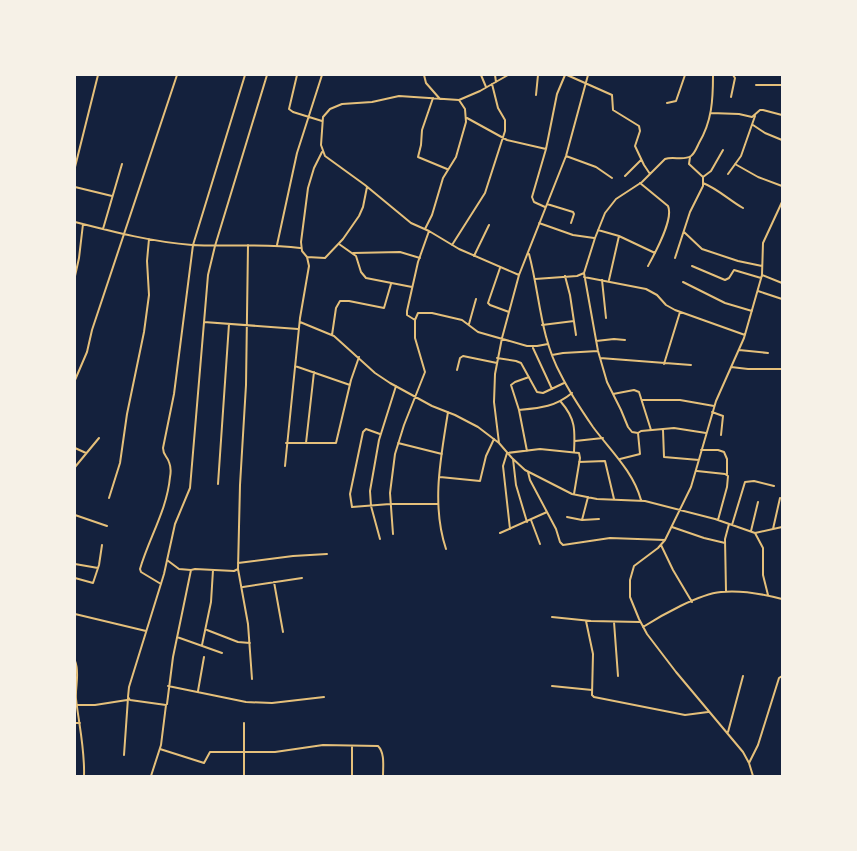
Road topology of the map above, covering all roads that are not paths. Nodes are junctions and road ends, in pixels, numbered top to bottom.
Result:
1 (98, 75) edge
2 (177, 75) edge
3 (245, 75) edge
4 (267, 75) edge
5 (297, 75) edge
6 (322, 75) edge
7 (424, 75) edge
8 (481, 75) edge
9 (495, 75) edge
10 (508, 75) edge
11 (538, 75) edge
12 (566, 75) edge
13 (588, 75) edge
14 (685, 75) edge
15 (713, 75) edge
16 (732, 75) edge
17 (496, 82) junction
18 (586, 82) junction
19 (492, 84) junction
20 (756, 85) dead end
21 (782, 85) edge
22 (486, 87) junction
23 (536, 95) dead end
24 (731, 97) dead end
25 (433, 98) junction
26 (440, 98) junction
27 (459, 100) junction
28 (667, 103) dead end
29 (711, 113) junction
30 (782, 114) edge
31 (755, 116) junction
32 (308, 117) junction
33 (467, 118) junction
34 (322, 121) junction
35 (752, 125) junction
36 (503, 138) junction
37 (782, 140) edge
38 (546, 149) junction
39 (723, 150) dead end
40 (322, 152) junction
41 (566, 156) junction
42 (690, 157) junction
43 (641, 160) junction
44 (122, 164) dead end
45 (735, 164) junction
46 (75, 167) edge
47 (447, 170) junction
48 (650, 174) junction
49 (728, 174) dead end
50 (625, 176) dead end
51 (703, 177) junction
52 (612, 178) dead end
53 (640, 183) junction
54 (703, 183) junction
55 (782, 186) edge
56 (75, 187) edge
57 (367, 187) junction
58 (112, 196) junction
59 (782, 202) edge
60 (547, 204) junction
61 (545, 207) junction
62 (743, 208) dead end
63 (75, 222) edge
64 (539, 223) junction
65 (83, 224) junction
66 (571, 224) dead end
67 (489, 225) dead end
68 (103, 229) junction
69 (425, 229) junction
70 (598, 230) junction
71 (430, 231) junction
72 (684, 231) junction
73 (125, 234) junction
74 (619, 236) junction
75 (595, 238) junction
76 (148, 239) junction
77 (339, 244) junction
78 (193, 245) junction
79 (248, 245) junction
80 (277, 245) junction
81 (215, 246) junction
82 (452, 246) junction
83 (301, 248) junction
84 (529, 252) junction
85 (655, 252) junction
86 (351, 253) junction
87 (474, 256) junction
88 (307, 257) junction
89 (420, 258) junction
90 (675, 258) dead end
91 (648, 266) dead end
92 (692, 266) dead end
93 (762, 266) junction
94 (500, 268) junction
95 (584, 273) junction
96 (75, 276) edge
97 (519, 276) junction
98 (565, 276) junction
99 (762, 276) junction
100 (584, 277) junction
101 (535, 279) junction
102 (602, 280) junction
103 (609, 281) junction
104 (683, 282) dead end
105 (782, 283) edge
106 (391, 284) junction
107 (412, 287) junction
108 (758, 291) junction
109 (782, 298) edge
110 (476, 299) dead end
111 (752, 311) junction
112 (509, 312) junction
113 (680, 312) junction
114 (606, 318) dead end
115 (415, 320) junction
116 (574, 320) junction
117 (299, 321) junction
118 (204, 322) junction
119 (229, 324) junction
120 (469, 324) junction
121 (247, 325) junction
122 (542, 325) junction
123 (298, 329) junction
124 (576, 334) dead end
125 (332, 335) junction
126 (745, 335) junction
127 (502, 338) junction
128 (626, 340) dead end
129 (596, 341) junction
130 (548, 344) junction
131 (532, 346) junction
132 (739, 350) junction
133 (598, 351) junction
134 (768, 352) dead end
135 (552, 355) junction
136 (359, 356) junction
137 (497, 358) junction
138 (600, 358) junction
139 (497, 363) junction
140 (664, 364) junction
141 (691, 365) dead end
142 (294, 366) junction
143 (731, 367) junction
144 (782, 369) edge
145 (457, 370) dead end
146 (314, 372) junction
147 (529, 377) junction
148 (75, 380) edge
149 (565, 382) junction
150 (350, 385) junction
151 (396, 386) junction
152 (552, 388) junction
153 (572, 393) junction
154 (613, 394) junction
155 (415, 397) junction
156 (642, 400) junction
157 (561, 402) junction
158 (714, 406) junction
159 (519, 410) junction
160 (448, 412) junction
161 (712, 412) junction
162 (651, 430) junction
163 (663, 430) junction
164 (638, 433) junction
165 (706, 433) junction
166 (380, 434) junction
167 (721, 435) dead end
168 (99, 438) dead end
169 (603, 438) junction
170 (494, 439) junction
171 (574, 441) junction
172 (286, 443) junction
173 (306, 443) junction
174 (398, 443) junction
175 (499, 443) junction
176 (75, 448) edge
177 (527, 450) junction
178 (701, 450) junction
179 (574, 452) junction
180 (86, 453) junction
181 (507, 453) junction
182 (442, 454) junction
183 (513, 459) junction
184 (620, 459) junction
185 (699, 460) junction
186 (579, 462) junction
187 (75, 466) edge
188 (285, 466) dead end
189 (696, 471) junction
190 (528, 472) junction
191 (727, 475) junction
192 (439, 477) junction
193 (218, 484) dead end
194 (774, 486) dead end
195 (574, 494) junction
196 (588, 497) junction
197 (109, 498) dead end
198 (780, 498) dead end
199 (614, 499) junction
200 (641, 500) junction
201 (758, 502) dead end
202 (390, 504) junction
203 (438, 504) junction
204 (371, 506) junction
205 (680, 510) junction
206 (547, 512) junction
207 (75, 515) edge
208 (567, 517) dead end
209 (599, 519) dead end
210 (532, 520) junction
211 (582, 520) junction
212 (718, 520) junction
213 (527, 522) junction
214 (731, 525) junction
215 (107, 526) dead end
216 (672, 527) junction
217 (782, 527) edge
218 (510, 529) junction
219 (773, 529) junction
220 (751, 532) junction
221 (755, 533) junction
222 (393, 534) dead end
223 (500, 534) dead end
224 (380, 539) dead end
225 (665, 540) junction
226 (725, 543) junction
227 (540, 544) dead end
228 (102, 545) dead end
229 (661, 545) junction
230 (446, 549) dead end
231 (327, 554) dead end
232 (167, 560) junction
233 (238, 563) junction
234 (75, 564) edge
235 (98, 568) junction
236 (238, 569) junction
237 (191, 570) junction
238 (214, 570) junction
239 (75, 578) edge
240 (302, 578) dead end
241 (274, 582) junction
242 (161, 584) junction
243 (242, 587) junction
244 (726, 592) junction
245 (768, 596) junction
246 (782, 599) edge
247 (692, 602) junction
248 (75, 614) edge
249 (552, 616) dead end
250 (586, 621) junction
251 (614, 622) junction
252 (640, 622) junction
253 (643, 627) junction
254 (206, 630) junction
255 (146, 631) junction
256 (283, 632) dead end
257 (176, 637) junction
258 (250, 643) junction
259 (202, 645) junction
260 (222, 653) dead end
261 (204, 657) dead end
262 (75, 661) edge
263 (618, 676) dead end
264 (743, 676) dead end
265 (782, 676) edge
266 (252, 679) dead end
267 (76, 683) edge
268 (168, 686) junction
269 (552, 686) dead end
270 (592, 690) junction
271 (198, 691) junction
272 (324, 697) dead end
273 (128, 698) junction
274 (77, 705) junction
275 (166, 705) junction
276 (708, 712) junction
277 (75, 723) edge
278 (80, 723) junction
279 (244, 723) dead end
280 (728, 733) junction
281 (352, 746) junction
282 (160, 749) junction
283 (244, 753) junction
284 (124, 756) dead end
285 (749, 763) junction
286 (84, 776) edge
287 (150, 776) edge
288 (244, 776) edge
289 (352, 776) edge
290 (383, 776) edge
291 (752, 776) edge

1 - 46 street
2 - 73 street
3 - 78 street
4 - 81 street
5 - 32 street
6 - 32 street
7 - 26 street
8 - 22 street
9 - 17 street
10 - 17 street
11 - 23 street
12 - 18 street
12 - 38 street
13 - 18 street
14 - 28 street
15 - 29 street
16 - 24 street
17 - 19 street
18 - 41 street
18 - 43 street
19 - 22 street
19 - 36 street
20 - 21 street
22 - 27 street
25 - 26 street
25 - 34 street
25 - 47 street
26 - 27 street
27 - 33 street
29 - 31 street
29 - 42 street
30 - 31 street
31 - 35 street
32 - 34 street
32 - 80 street
33 - 36 street
33 - 47 street
34 - 40 street
35 - 37 street
35 - 45 street
36 - 38 street
36 - 82 street
38 - 61 street
39 - 51 street
40 - 57 street
40 - 83 street
41 - 52 street
41 - 60 street
42 - 48 street
42 - 51 street
43 - 48 street
43 - 50 street
44 - 58 street
45 - 49 street
45 - 55 street
47 - 69 street
48 - 53 street
51 - 54 street
53 - 70 street
53 - 85 street
54 - 62 street
54 - 72 street
56 - 58 street
57 - 69 street
57 - 77 street
58 - 68 street
59 - 93 street
60 - 61 street
60 - 66 street
61 - 64 street
63 - 65 street
64 - 75 street
64 - 84 street
65 - 68 street
65 - 96 street
67 - 87 street
68 - 73 street
69 - 71 street
70 - 74 street
70 - 75 street
71 - 82 street
71 - 89 street
72 - 90 street
72 - 93 street
73 - 76 street
73 - 148 street
74 - 85 street
74 - 103 street
75 - 95 street
76 - 78 street
76 - 197 street
77 - 86 street
77 - 88 street
78 - 81 street
78 - 242 street
79 - 80 street
79 - 81 street
79 - 121 street
80 - 83 street
81 - 118 street
82 - 87 street
83 - 88 street
84 - 97 street
84 - 101 street
85 - 91 street
86 - 89 street
86 - 106 street
87 - 94 street
88 - 117 street
89 - 107 street
92 - 99 street
93 - 99 street
94 - 97 street
94 - 112 street
95 - 98 street
95 - 100 street
97 - 112 street
98 - 101 street
98 - 116 street
99 - 105 street
99 - 108 street
100 - 102 street
100 - 129 street
101 - 122 street
102 - 103 street
102 - 114 street
103 - 113 street
104 - 111 street
106 - 107 street
106 - 125 street
107 - 115 street
108 - 109 street
108 - 111 street
110 - 120 street
111 - 126 street
112 - 127 street
113 - 126 street
113 - 140 street
115 - 120 street
115 - 155 street
116 - 122 street
116 - 124 street
117 - 123 street
117 - 125 street
118 - 119 street
118 - 232 street
119 - 121 street
119 - 193 street
120 - 127 street
121 - 123 street
121 - 233 street
122 - 130 street
123 - 142 street
125 - 136 street
126 - 132 street
127 - 131 street
127 - 137 street
128 - 129 street
129 - 133 street
130 - 131 street
130 - 135 street
131 - 152 street
132 - 134 street
132 - 143 street
133 - 135 street
133 - 138 street
135 - 149 street
136 - 150 street
136 - 151 street
137 - 139 street
137 - 147 street
138 - 140 street
138 - 154 street
139 - 145 street
139 - 175 street
140 - 141 street
142 - 146 street
142 - 172 street
143 - 144 street
143 - 158 street
146 - 150 street
146 - 173 street
147 - 152 street
147 - 159 street
149 - 152 street
149 - 153 street
150 - 173 street
151 - 155 street
151 - 166 street
153 - 157 street
153 - 169 street
154 - 156 street
154 - 164 street
155 - 160 street
155 - 174 street
156 - 158 street
156 - 162 street
157 - 159 street
157 - 171 street
158 - 161 street
159 - 177 street
160 - 170 street
160 - 182 street
161 - 165 street
161 - 167 street
162 - 163 street
162 - 164 street
163 - 165 street
163 - 185 street
164 - 184 street
165 - 178 street
166 - 204 street
166 - 204 street
168 - 180 street
169 - 171 street
169 - 184 street
170 - 175 street
170 - 192 street
171 - 179 street
172 - 173 street
172 - 188 street
174 - 182 street
174 - 202 street
175 - 181 street
176 - 180 street
177 - 179 street
177 - 181 street
178 - 185 street
178 - 191 street
179 - 186 street
180 - 187 street
181 - 183 street
181 - 218 street
182 - 192 street
183 - 190 street
183 - 213 street
184 - 200 street
185 - 189 street
186 - 195 street
186 - 199 street
189 - 191 street
189 - 205 street
190 - 195 street
190 - 206 street
191 - 212 street
192 - 203 street
194 - 214 street
195 - 196 street
196 - 199 street
196 - 211 street
198 - 219 street
199 - 200 street
200 - 205 street
201 - 220 street
202 - 203 street
202 - 204 street
202 - 222 street
203 - 230 street
204 - 224 street
205 - 212 street
205 - 216 street
206 - 210 street
206 - 225 street
207 - 215 street
208 - 211 street
209 - 211 street
210 - 213 street
210 - 227 street
212 - 214 street
213 - 218 street
214 - 220 street
214 - 226 street
216 - 225 street
216 - 226 street
217 - 219 street
218 - 223 street
219 - 221 street
220 - 221 street
221 - 245 street
225 - 229 street
226 - 244 street
228 - 235 street
229 - 247 street
229 - 252 street
231 - 233 street
232 - 237 street
232 - 242 street
233 - 236 street
234 - 235 street
235 - 239 street
236 - 238 street
236 - 243 street
237 - 238 street
237 - 257 street
238 - 254 street
240 - 241 street
241 - 243 street
241 - 256 street
242 - 255 street
243 - 258 street
244 - 245 street
244 - 247 street
245 - 246 street
247 - 253 street
248 - 255 street
249 - 250 street
250 - 251 street
250 - 270 street
251 - 252 street
251 - 263 street
252 - 253 street
253 - 276 street
254 - 258 street
254 - 259 street
255 - 273 street
257 - 259 street
257 - 268 street
258 - 266 street
259 - 260 street
261 - 271 street
262 - 267 street
264 - 280 street
265 - 285 street
267 - 274 street
268 - 271 street
268 - 275 street
269 - 270 street
270 - 276 street
271 - 272 street
273 - 274 street
273 - 275 street
273 - 284 street
274 - 278 street
275 - 282 street
276 - 280 street
277 - 278 street
278 - 286 street
279 - 283 street
280 - 285 street
281 - 283 street
281 - 289 street
281 - 290 street
282 - 283 street
282 - 287 street
283 - 288 street
285 - 291 street

